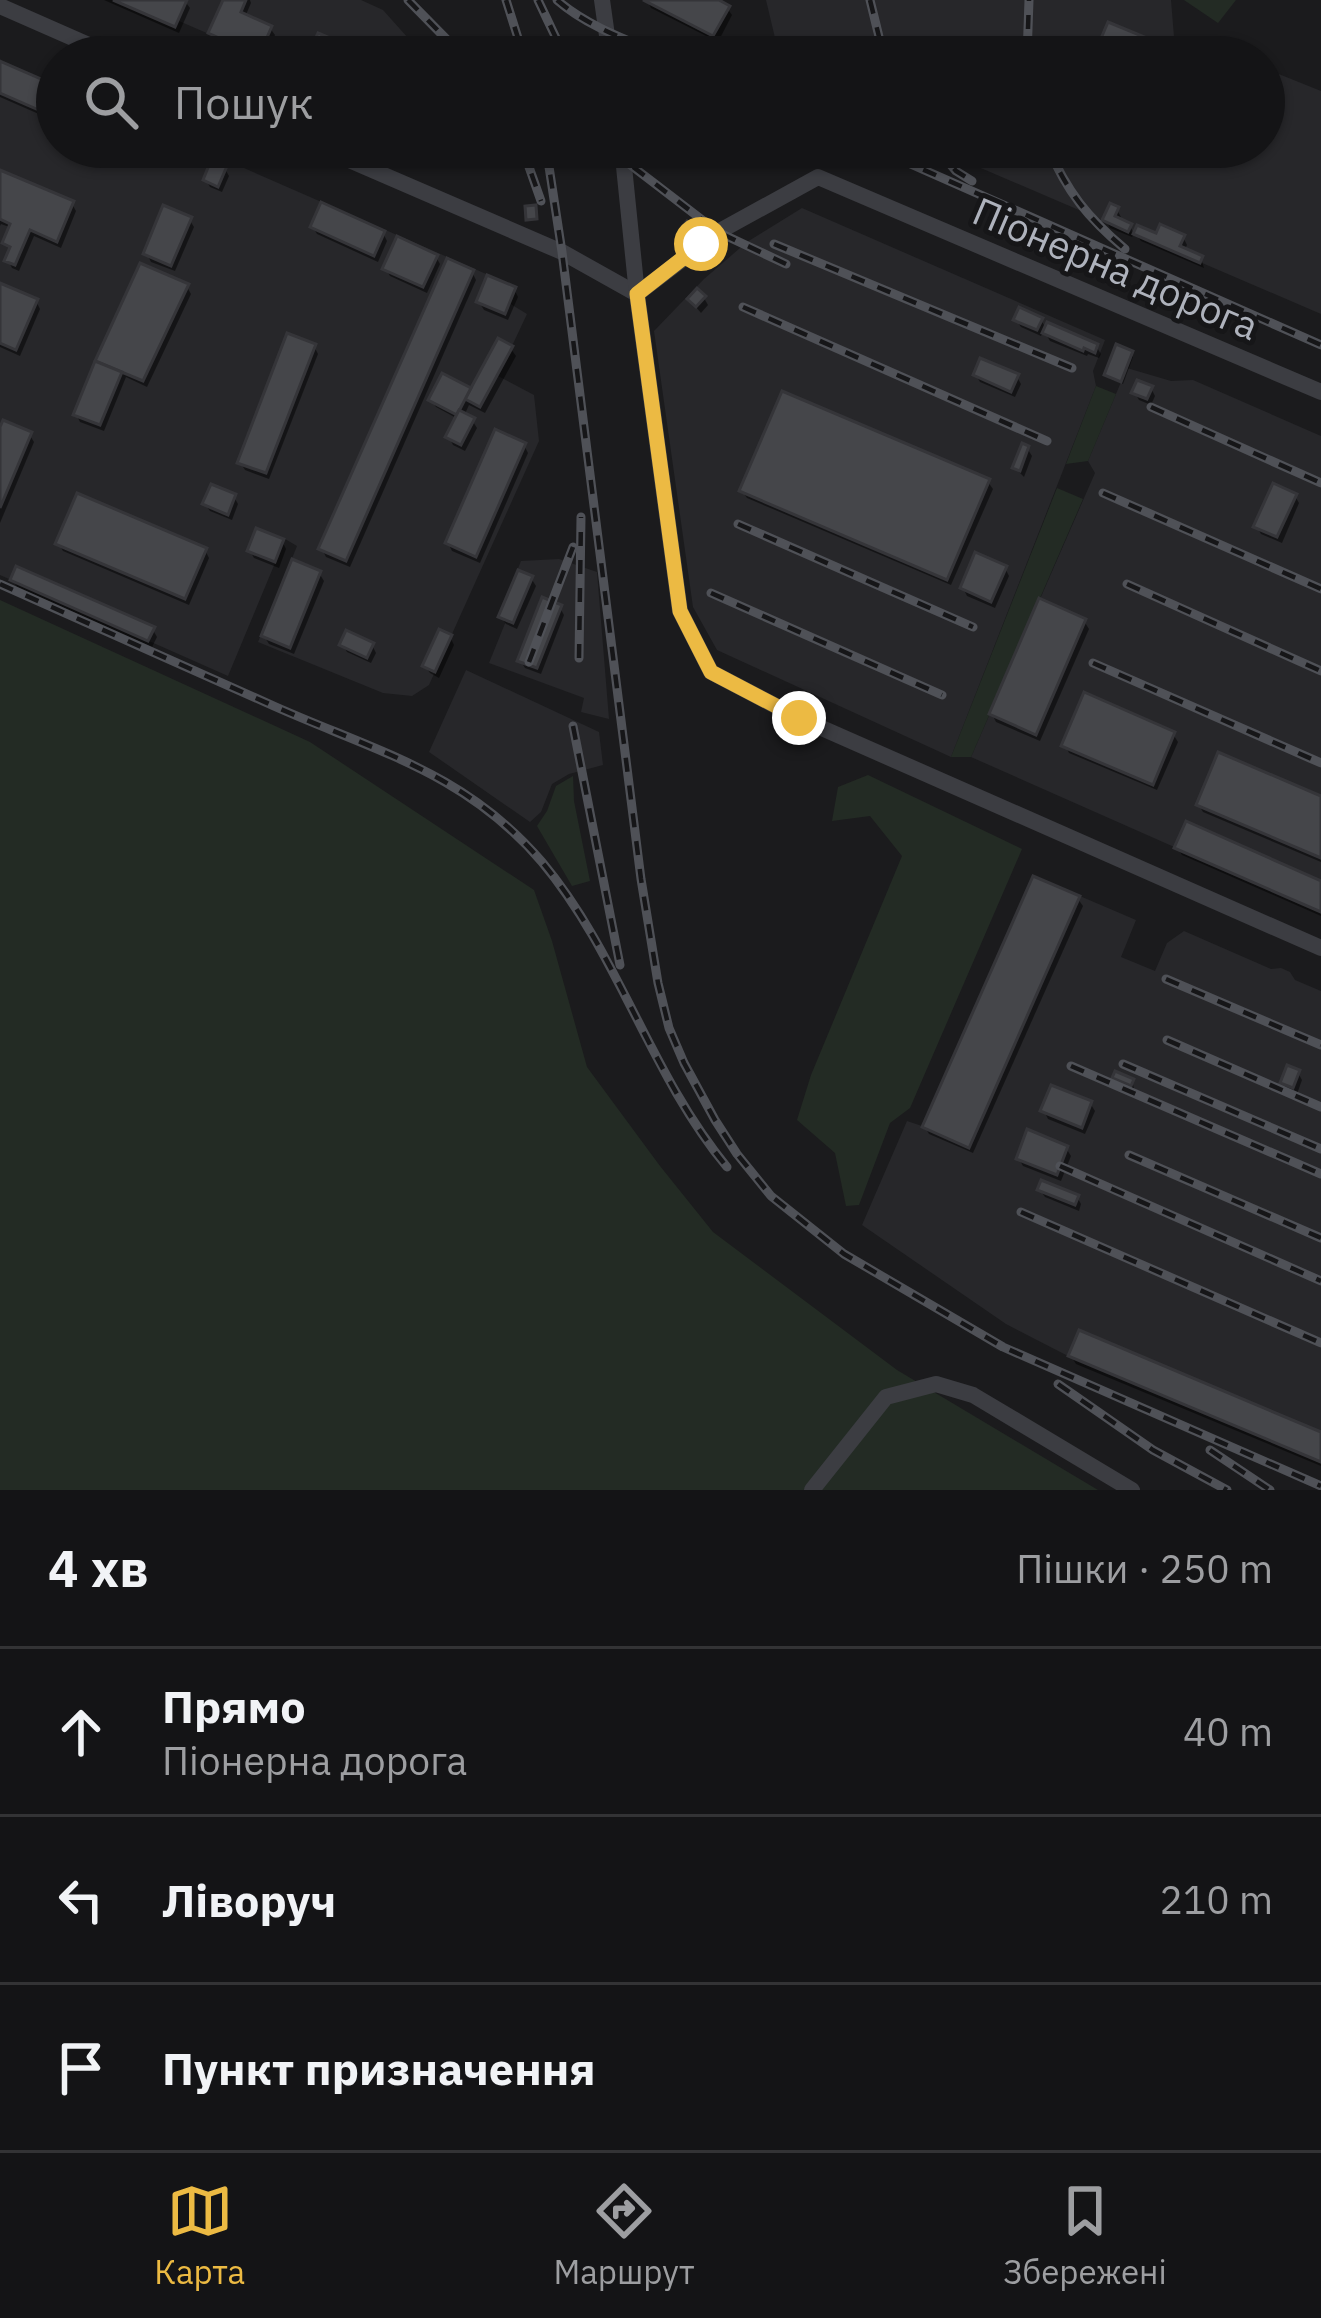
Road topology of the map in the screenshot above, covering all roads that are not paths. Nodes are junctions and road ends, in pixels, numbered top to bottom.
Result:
1 (602, 0) edge
2 (0, 6) edge
3 (68, 36) edge
4 (607, 36) edge
5 (368, 168) edge
6 (624, 168) edge
7 (637, 294) junction
8 (1321, 392) edge
9 (1321, 948) edge
10 (812, 1490) edge
11 (1132, 1490) edge

1 - 4 street
2 - 3 street
5 - 7 street
6 - 7 street
7 - 8 street, Піонерна дорога
7 - 9 street
10 - 11 street

